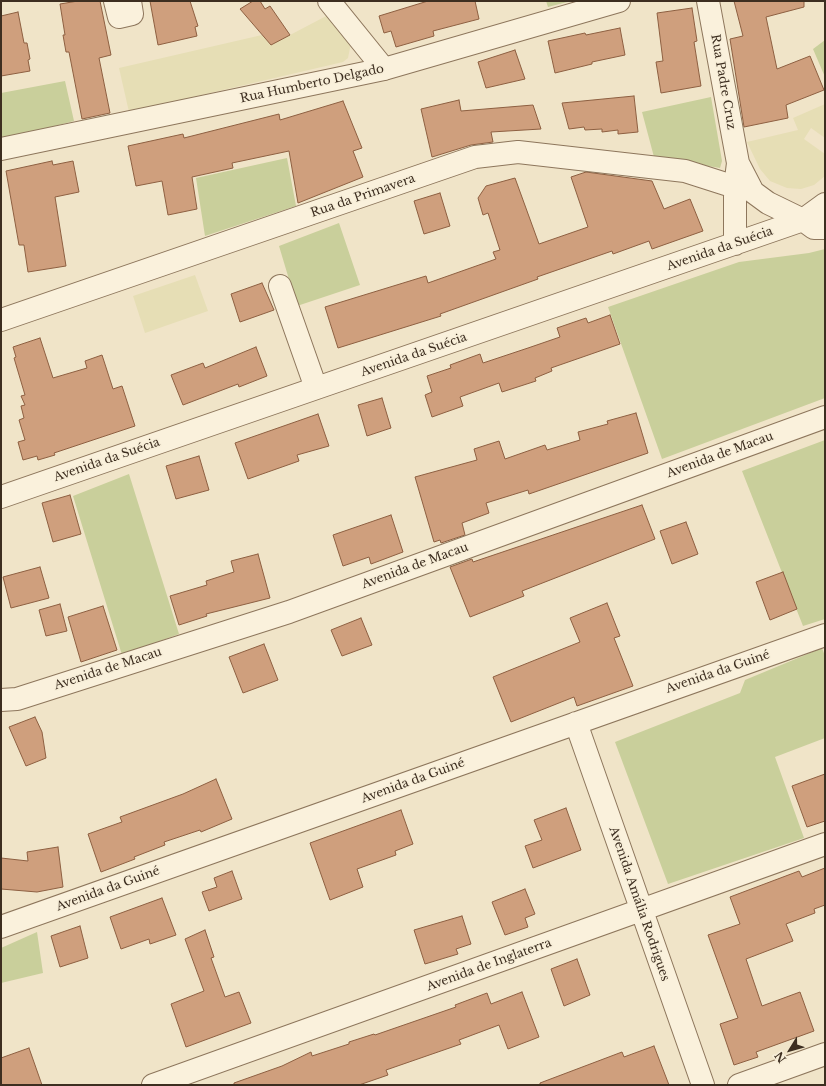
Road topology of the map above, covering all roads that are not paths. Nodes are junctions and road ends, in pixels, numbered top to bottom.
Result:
1 (115, 1) edge
2 (130, 1) edge
3 (329, 1) edge
4 (619, 1) edge
5 (708, 1) edge
6 (384, 69) junction
7 (1, 149) edge
8 (738, 163) junction
9 (735, 187) junction
10 (825, 204) edge
11 (803, 220) junction
12 (825, 228) edge
13 (735, 244) junction
14 (280, 286) dead end
15 (1, 320) edge
16 (316, 388) junction
17 (825, 417) edge
18 (1, 497) edge
19 (825, 635) edge
20 (1, 700) edge
21 (576, 723) junction
22 (825, 844) edge
23 (642, 911) junction
24 (1, 927) edge
25 (825, 1054) edge
26 (153, 1085) edge
27 (702, 1085) edge
28 (739, 1085) edge

1 - 2 street
3 - 6 street
4 - 6 street, Rua Humberto Delgado
5 - 8 street, Rua Padre Cruz
6 - 7 street, Rua Humberto Delgado
8 - 9 street
8 - 11 street
9 - 13 street
9 - 15 street, Rua da Primavera
10 - 11 street
11 - 12 street
11 - 13 street, Avenida da Suécia
13 - 16 street, Avenida da Suécia
14 - 16 street
16 - 18 street, Avenida da Suécia
17 - 20 street, Avenida de Macau
19 - 21 street, Avenida da Guiné
21 - 23 street, Avenida Amália Rodrigues
21 - 24 street, Avenida da Guiné
22 - 23 street, Avenida de Inglaterra
23 - 26 street, Avenida de Inglaterra
23 - 27 street, Avenida Amália Rodrigues
25 - 28 street

